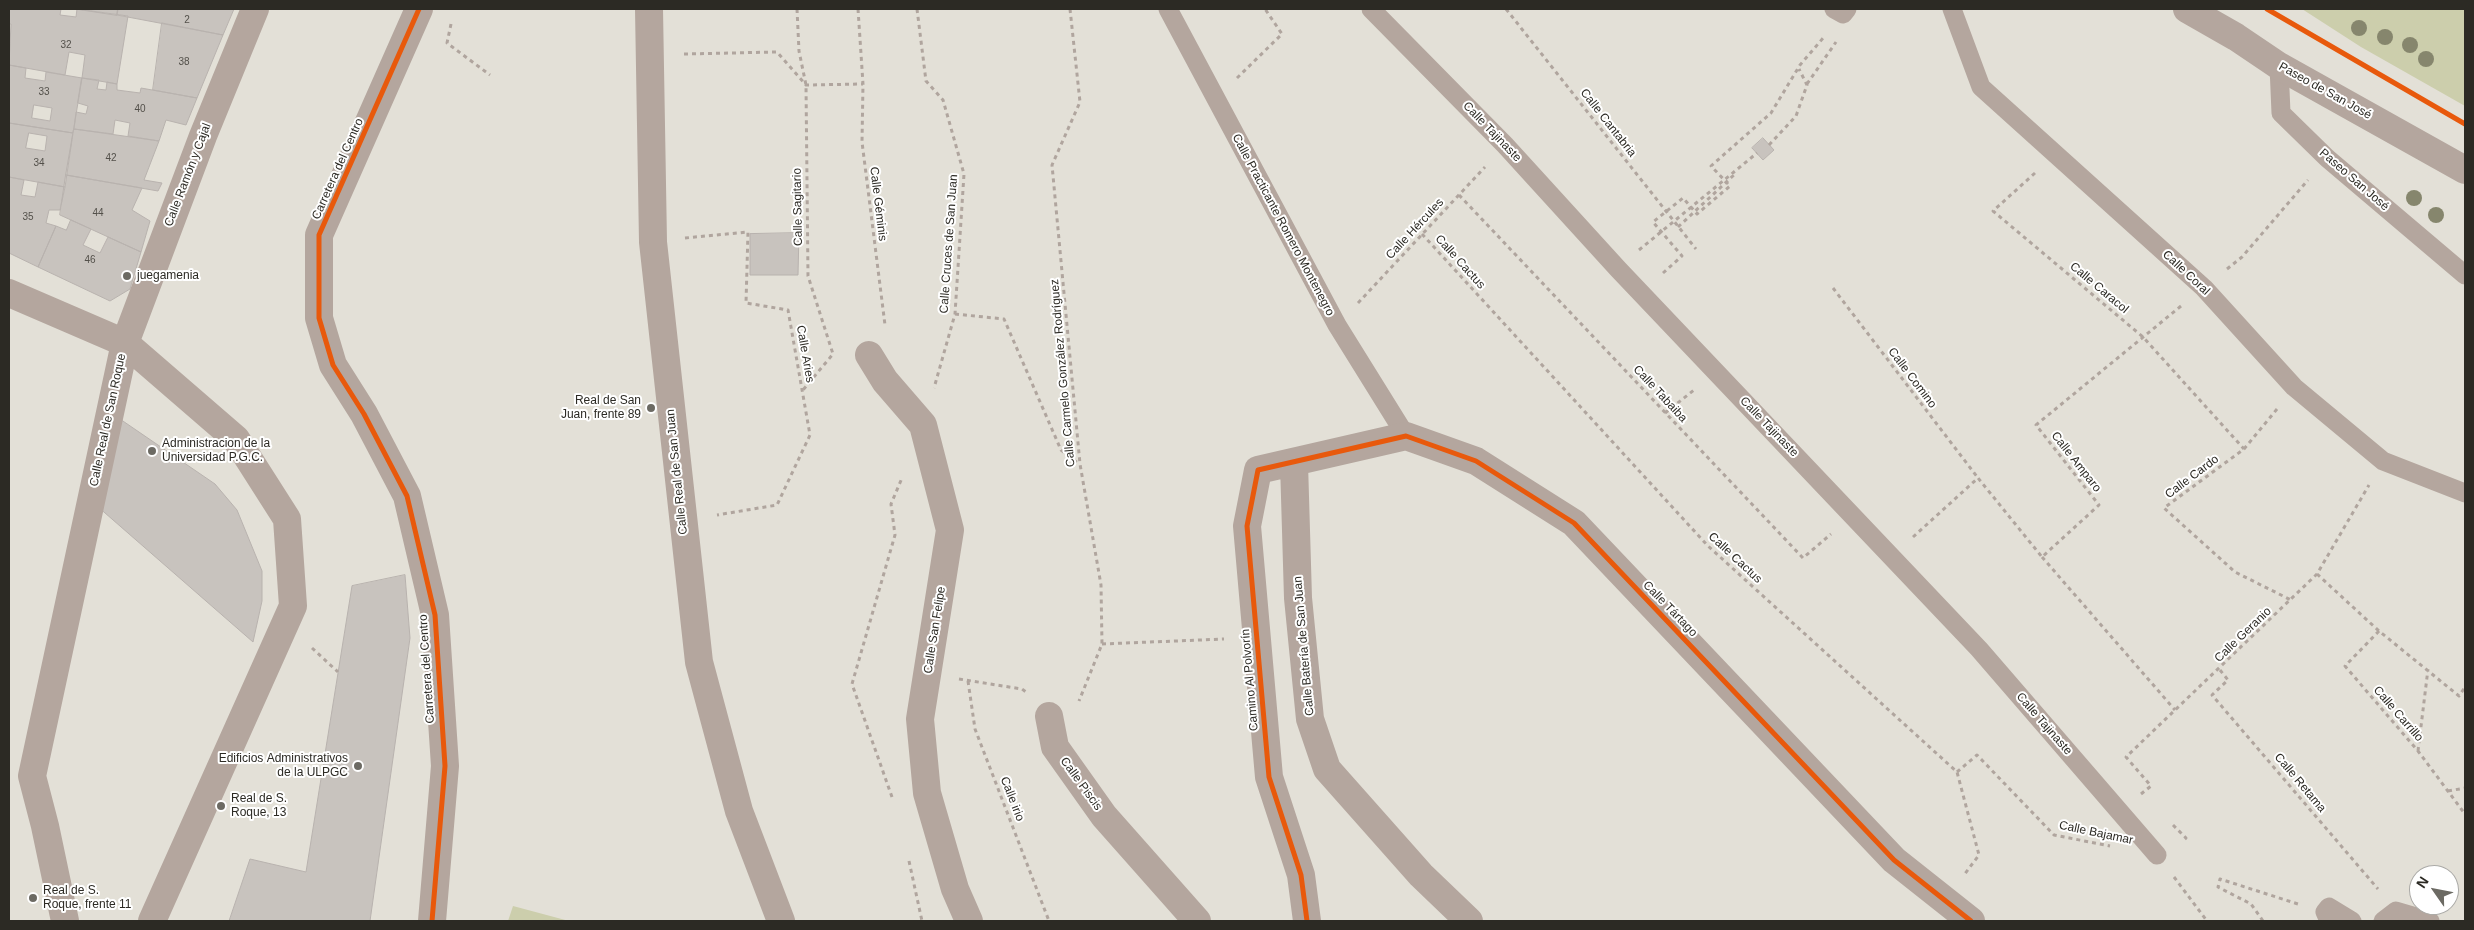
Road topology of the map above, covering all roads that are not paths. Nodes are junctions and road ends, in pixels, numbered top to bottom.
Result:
1 (255, 9) edge
2 (419, 9) edge
3 (649, 9) edge
4 (1168, 9) edge
5 (1371, 9) edge
6 (1952, 9) edge
7 (2187, 9) edge
8 (2223, 9) edge
9 (2236, 36) junction
10 (2279, 66) junction
11 (2465, 170) edge
12 (2465, 275) edge
13 (15, 305) edge
14 (124, 343) junction
15 (869, 355) road end
16 (1406, 436) junction
17 (1294, 463) junction
18 (2465, 493) edge
19 (1049, 716) road end
20 (2157, 855) road end
21 (2390, 916) edge
22 (2327, 917) edge
23 (65, 921) edge
24 (152, 921) edge
25 (432, 921) edge
26 (781, 921) edge
27 (968, 921) edge
28 (1197, 921) edge
29 (1307, 921) edge
30 (1469, 921) edge
31 (1971, 921) edge
32 (2352, 921) edge
33 (2430, 921) edge

1 - 14 street, Calle Ramón y Cajal
2 - 25 street, Carretera del Centro
3 - 26 street, Calle Real de San Juan
4 - 16 lane, Calle Practicante Romero Montenegro
5 - 20 lane, Calle Tajinaste
6 - 18 lane, Calle Coral
7 - 9 street, Paseo de San José
8 - 9 street
9 - 10 street, Paseo de San José
10 - 11 street, Paseo de San José
10 - 12 lane, Paseo San José
13 - 14 street
14 - 23 street, Calle Real de San Roque
14 - 24 street, Calle Real de San Roque
15 - 27 street, Calle San Felipe
16 - 17 street
16 - 31 street, Calle Tártago
17 - 29 street, Camino Al Polvorín
17 - 30 street, Calle Batería de San Juan
19 - 28 street, Calle Piscis
21 - 33 lane
22 - 32 lane

